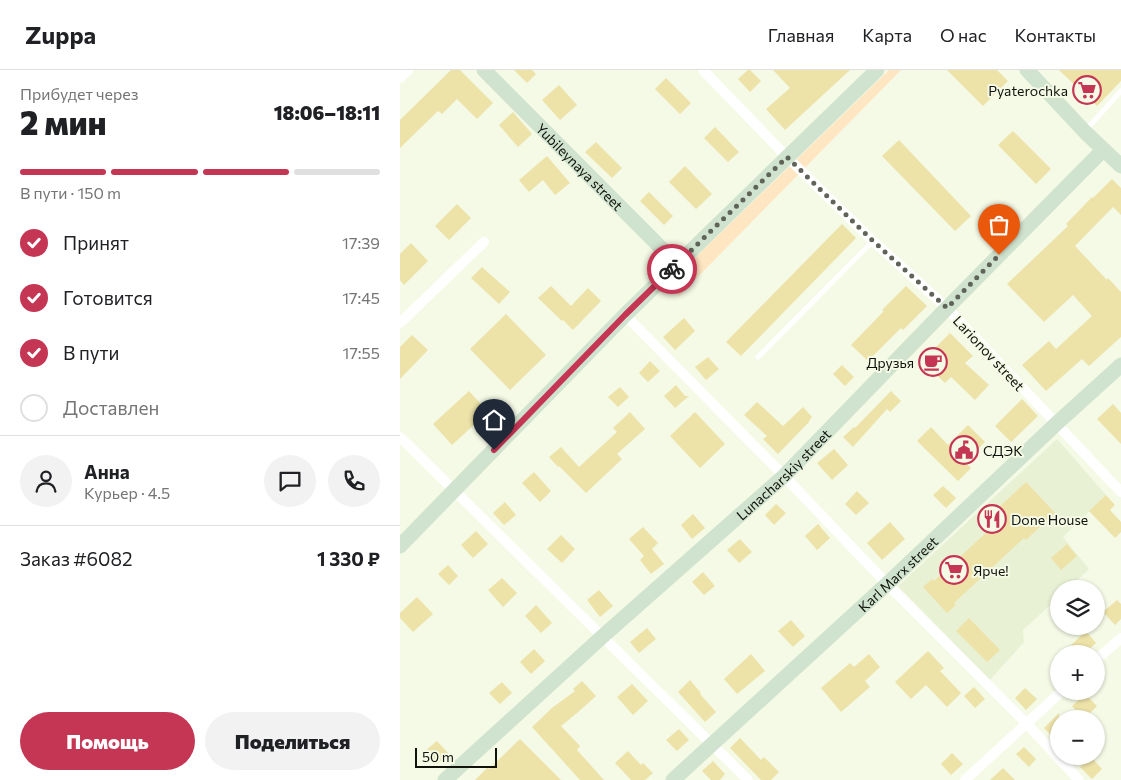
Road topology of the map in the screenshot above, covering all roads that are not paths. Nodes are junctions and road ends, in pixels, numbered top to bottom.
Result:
1 (408, 70) edge
2 (484, 70) edge
3 (703, 70) edge
4 (877, 70) edge
5 (1027, 70) edge
6 (400, 78) edge
7 (1121, 91) edge
8 (1085, 132) junction
9 (1104, 150) junction
10 (787, 157) junction
11 (1121, 166) edge
12 (873, 241) junction
13 (484, 242) dead end
14 (677, 264) junction
15 (947, 308) junction
16 (625, 315) junction
17 (400, 323) edge
18 (758, 358) dead end
19 (1121, 365) edge
20 (1056, 424) junction
21 (400, 437) edge
22 (784, 476) junction
23 (455, 490) junction
24 (1121, 492) edge
25 (400, 546) edge
26 (887, 584) junction
27 (603, 636) junction
28 (1121, 638) edge
29 (1105, 652) edge
30 (1052, 700) edge
31 (1026, 723) junction
32 (712, 745) junction
33 (445, 780) edge
34 (673, 780) edge
35 (748, 780) edge
36 (966, 780) edge
37 (1079, 780) edge

1 - 6 street
2 - 14 street, Yubileynaya street
3 - 10 street, Larionov street
4 - 10 street
5 - 8 street
7 - 8 lane
8 - 9 street
9 - 11 street
9 - 15 street, Lunacharskiy street
10 - 12 street, Larionov street
10 - 14 street
12 - 15 street, Larionov street
12 - 18 lane
13 - 17 street
14 - 16 street
15 - 20 street, Larionov street
15 - 22 street, Lunacharskiy street
16 - 22 street
16 - 23 street
19 - 20 street, Karl Marx street
20 - 24 street, Larionov street
20 - 26 street, Karl Marx street
21 - 23 street
22 - 26 street
22 - 27 street, Lunacharskiy street
23 - 25 street
23 - 27 street
26 - 31 street
26 - 32 street, Karl Marx street
27 - 32 street
27 - 33 street, Lunacharskiy street
28 - 29 street
30 - 31 street
31 - 36 street
31 - 37 street
32 - 34 street, Karl Marx street
32 - 35 street

